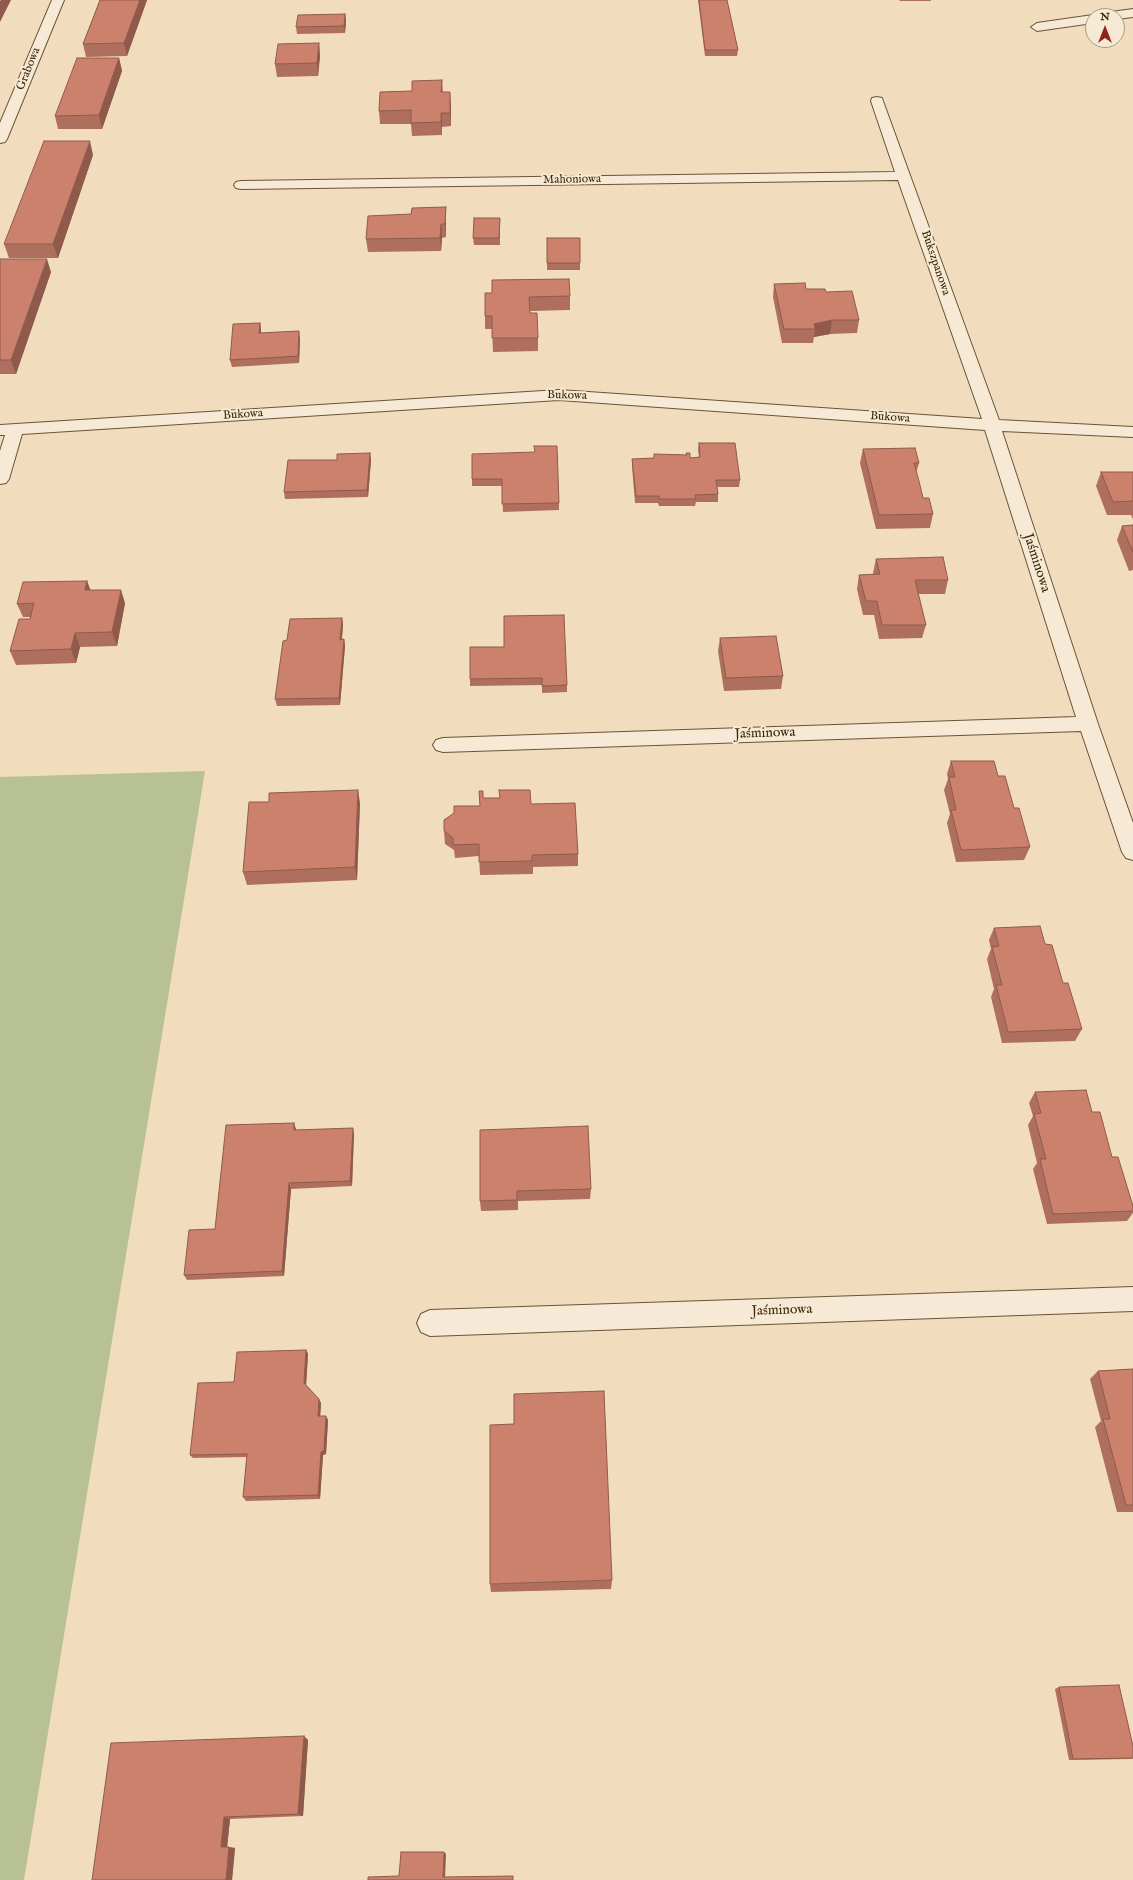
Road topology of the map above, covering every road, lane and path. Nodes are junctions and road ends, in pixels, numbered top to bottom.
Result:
1 (58, 0) edge
2 (1085, 20) edge
3 (1037, 27) dead end
4 (877, 101) dead end
5 (0, 139) edge
6 (904, 176) junction
7 (241, 185) dead end
8 (992, 425) junction
9 (7, 429) edge
10 (1133, 432) edge
11 (0, 479) edge
12 (1088, 724) junction
13 (443, 745) dead end
14 (1133, 852) edge
15 (1133, 1299) edge
16 (430, 1323) dead end

1 - 5 street, Grabowa
2 - 3 street
4 - 6 street, Bukszpanowa
6 - 7 street, Mahoniowa
6 - 8 street, Bukszpanowa
8 - 9 street, Bukowa
8 - 10 street, Bukowa
8 - 12 street, Jaśminowa
9 - 11 street
12 - 13 street, Jaśminowa
12 - 14 street, Jaśminowa
15 - 16 street, Jaśminowa

